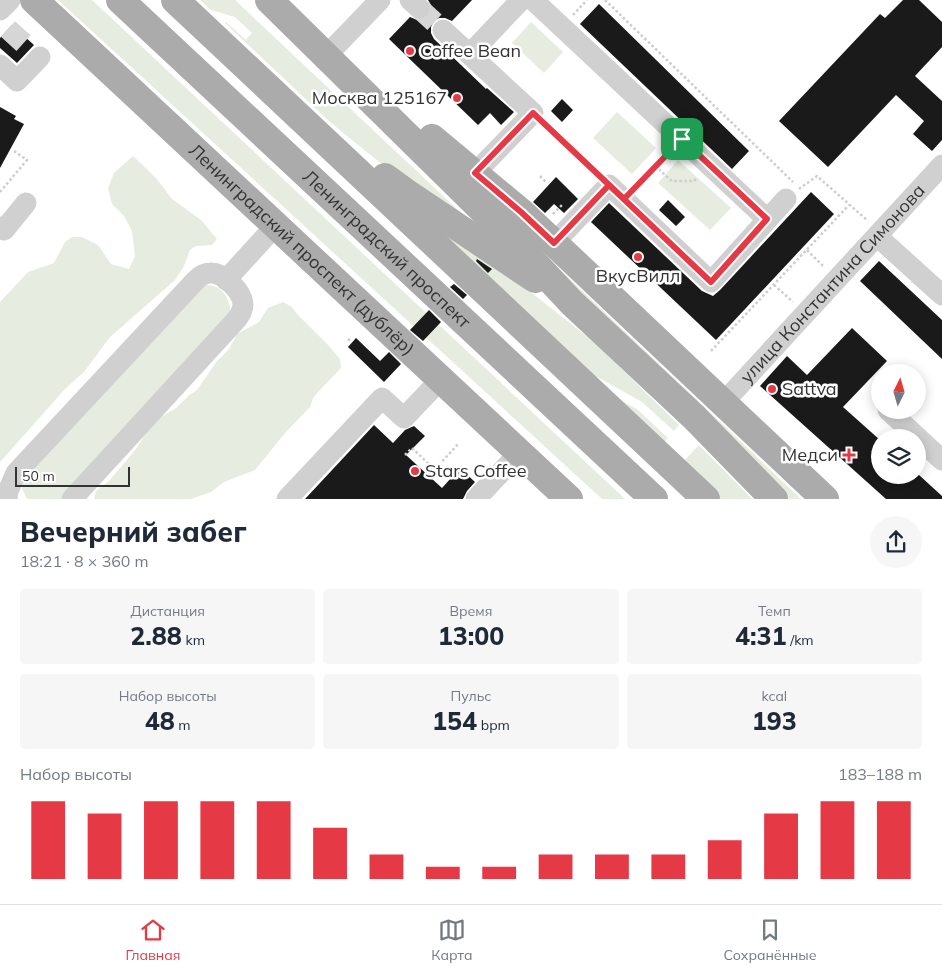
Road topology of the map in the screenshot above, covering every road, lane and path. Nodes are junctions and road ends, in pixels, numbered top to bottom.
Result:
1 (10, 0) edge
2 (34, 0) edge
3 (120, 0) edge
4 (175, 0) edge
5 (269, 0) edge
6 (380, 0) edge
7 (521, 0) edge
8 (533, 0) edge
9 (605, 0) edge
10 (0, 10) edge
11 (443, 30) tunnel mouth
12 (318, 46) junction
13 (470, 54) junction
14 (40, 57) dead end
15 (0, 65) edge
16 (267, 87) junction
17 (533, 113) junction
18 (682, 139) junction
19 (14, 151) dead end
20 (942, 165) edge
21 (655, 166) junction
22 (711, 167) junction
23 (475, 173) junction
24 (540, 176) dead end
25 (546, 182) dead end
26 (0, 192) edge
27 (616, 192) junction
28 (793, 194) junction
29 (26, 203) dead end
30 (562, 205) dead end
31 (850, 205) junction
32 (553, 214) dead end
33 (767, 219) junction
34 (276, 225) junction
35 (0, 227) edge
36 (873, 229) junction
37 (554, 243) junction
38 (807, 250) junction
39 (825, 268) dead end
40 (226, 280) junction
41 (774, 285) junction
42 (942, 296) edge
43 (793, 302) dead end
44 (572, 303) junction
45 (348, 339) dead end
46 (352, 342) dead end
47 (711, 351) dead end
48 (441, 379) junction
49 (723, 402) junction
50 (897, 419) edge
51 (459, 443) dead end
52 (520, 452) junction
53 (406, 455) dead end
54 (942, 460) edge
55 (434, 470) junction
56 (429, 476) dead end
57 (7, 499) edge
58 (72, 499) edge
59 (287, 499) edge
60 (476, 499) edge
61 (569, 499) edge
62 (580, 499) edge
63 (654, 499) edge
64 (706, 499) edge
65 (774, 499) edge
66 (825, 499) edge

1 - 10 street
2 - 34 main road, Ленинградский проспект (дублёр)
3 - 63 main road, Ленинградский проспект
4 - 16 main road, Ленинградский проспект
5 - 12 main road
6 - 12 street
7 - 13 street
8 - 18 street
9 - 28 path
11 - 13 street
12 - 23 main road
12 - 44 main road
13 - 17 street
14 - 15 street
16 - 44 main road
16 - 64 main road, Ленинградский проспект
17 - 23 street
17 - 27 path
18 - 21 path
18 - 22 street
19 - 26 path
20 - 36 street, улица Константина Симонова
21 - 22 path
21 - 27 path
22 - 33 street
23 - 37 main road
24 - 25 path
27 - 33 street
27 - 37 street
28 - 31 path
28 - 33 street
29 - 35 street
30 - 32 path
31 - 36 path
31 - 38 path
34 - 40 street
34 - 48 main road, Ленинградский проспект (дублёр)
36 - 42 street
36 - 49 street, улица Константина Симонова
37 - 49 main road
38 - 39 path
38 - 41 path
40 - 57 street
40 - 58 street
41 - 43 path
41 - 47 path
44 - 65 main road
45 - 46 path
48 - 52 main road, Ленинградский проспект (дублёр)
48 - 59 street
49 - 66 main road
50 - 54 street
51 - 55 path
52 - 60 street
52 - 61 main road, Ленинградский проспект (дублёр)
52 - 62 main road
53 - 55 path
55 - 56 path

